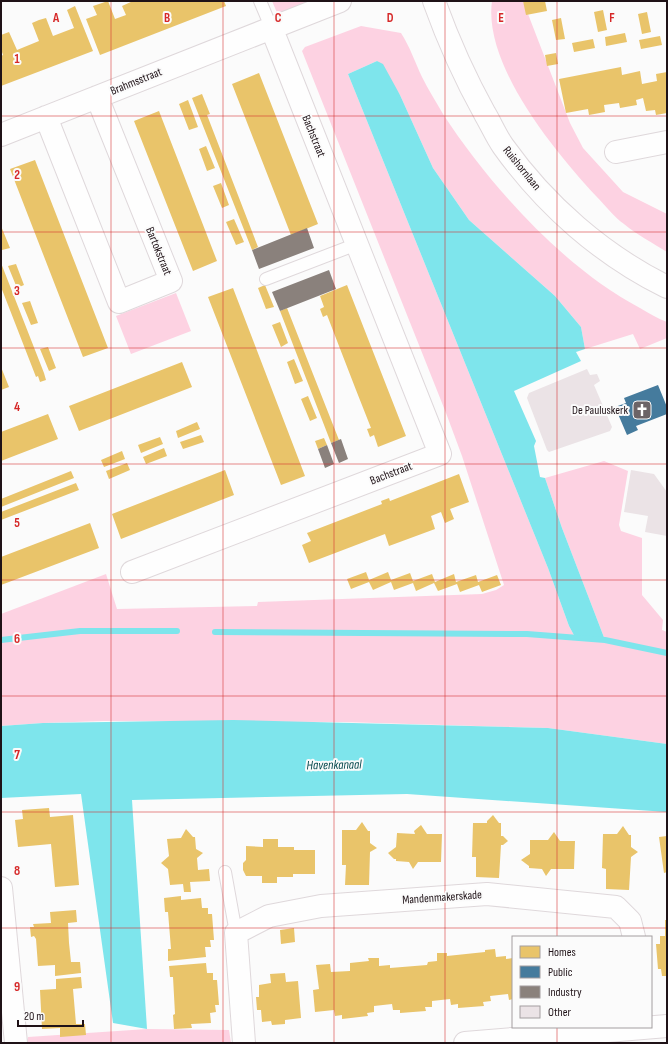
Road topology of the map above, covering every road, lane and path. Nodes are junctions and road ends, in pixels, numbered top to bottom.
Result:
1 (260, 1) edge
2 (340, 1) edge
3 (434, 1) edge
4 (271, 27) junction
5 (97, 97) junction
6 (46, 117) junction
7 (1, 135) edge
8 (667, 142) edge
9 (616, 152) dead end
10 (356, 244) junction
11 (266, 279) dead end
12 (667, 287) edge
13 (132, 572) dead end
14 (225, 872) dead end
15 (1, 888) edge
16 (236, 934) junction
17 (634, 936) edge
18 (667, 1026) edge
19 (652, 1027) edge
20 (643, 1028) edge
21 (16, 1043) edge
22 (244, 1043) edge
23 (465, 1043) edge

1 - 4 lane
2 - 4 street, Brahmsstraat
3 - 12 street, Ruishornlaan
4 - 5 street, Brahmsstraat
4 - 10 street, Bachstraat
5 - 6 street, Brahmsstraat
5 - 6 street, Bartokstraat
6 - 7 street, Brahmsstraat
8 - 9 street
10 - 11 lane
10 - 13 street, Bachstraat
14 - 16 lane
15 - 21 street
16 - 17 street, Mandenmakerskade
16 - 22 street
18 - 19 street
20 - 23 street

